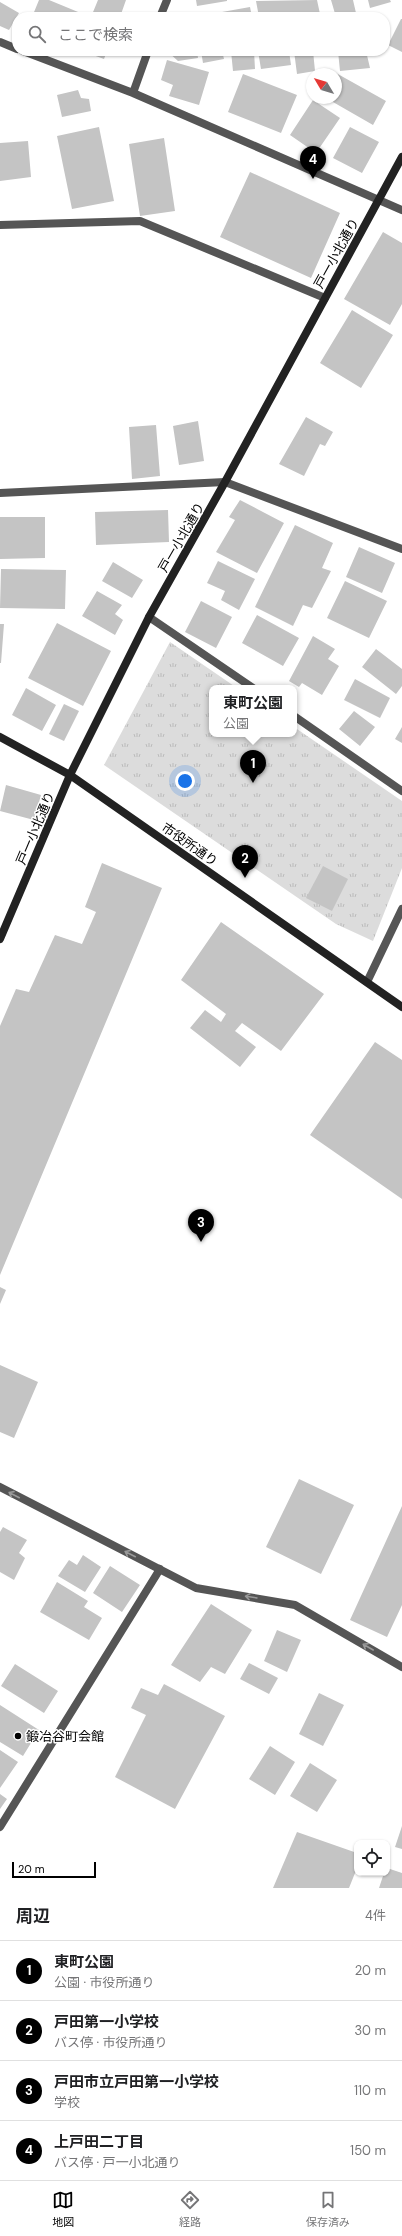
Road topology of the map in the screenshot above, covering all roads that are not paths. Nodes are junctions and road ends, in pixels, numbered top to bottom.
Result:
1 (167, 0) edge
2 (162, 12) edge
3 (0, 42) edge
4 (12, 47) edge
5 (36, 56) edge
6 (146, 56) edge
7 (133, 93) junction
8 (402, 157) edge
9 (379, 199) junction
10 (402, 210) edge
11 (0, 225) edge
12 (325, 298) junction
13 (225, 482) junction
14 (0, 493) edge
15 (402, 549) edge
16 (149, 617) junction
17 (249, 685) edge
18 (297, 718) edge
19 (0, 737) edge
20 (70, 775) junction
21 (402, 790) edge
22 (402, 909) edge
23 (0, 939) edge
24 (367, 982) junction
25 (402, 1007) edge
26 (0, 1487) edge
27 (160, 1569) junction
28 (402, 1667) edge
29 (0, 1826) edge

1 - 2 street
3 - 4 street
5 - 7 street
6 - 7 street
7 - 9 street
8 - 9 street, 戸一小北通り
9 - 10 street
9 - 12 street, 戸一小北通り
11 - 12 street
12 - 13 street, 戸一小北通り
13 - 14 street
13 - 15 street
13 - 16 street, 戸一小北通り
16 - 17 street
16 - 20 street, 戸一小北通り
18 - 21 street
19 - 20 street, 市役所通り
20 - 23 street, 戸一小北通り
20 - 24 street, 市役所通り
22 - 24 street
24 - 25 street, 市役所通り
27 -> 26 street
28 -> 27 street
27 - 29 street

